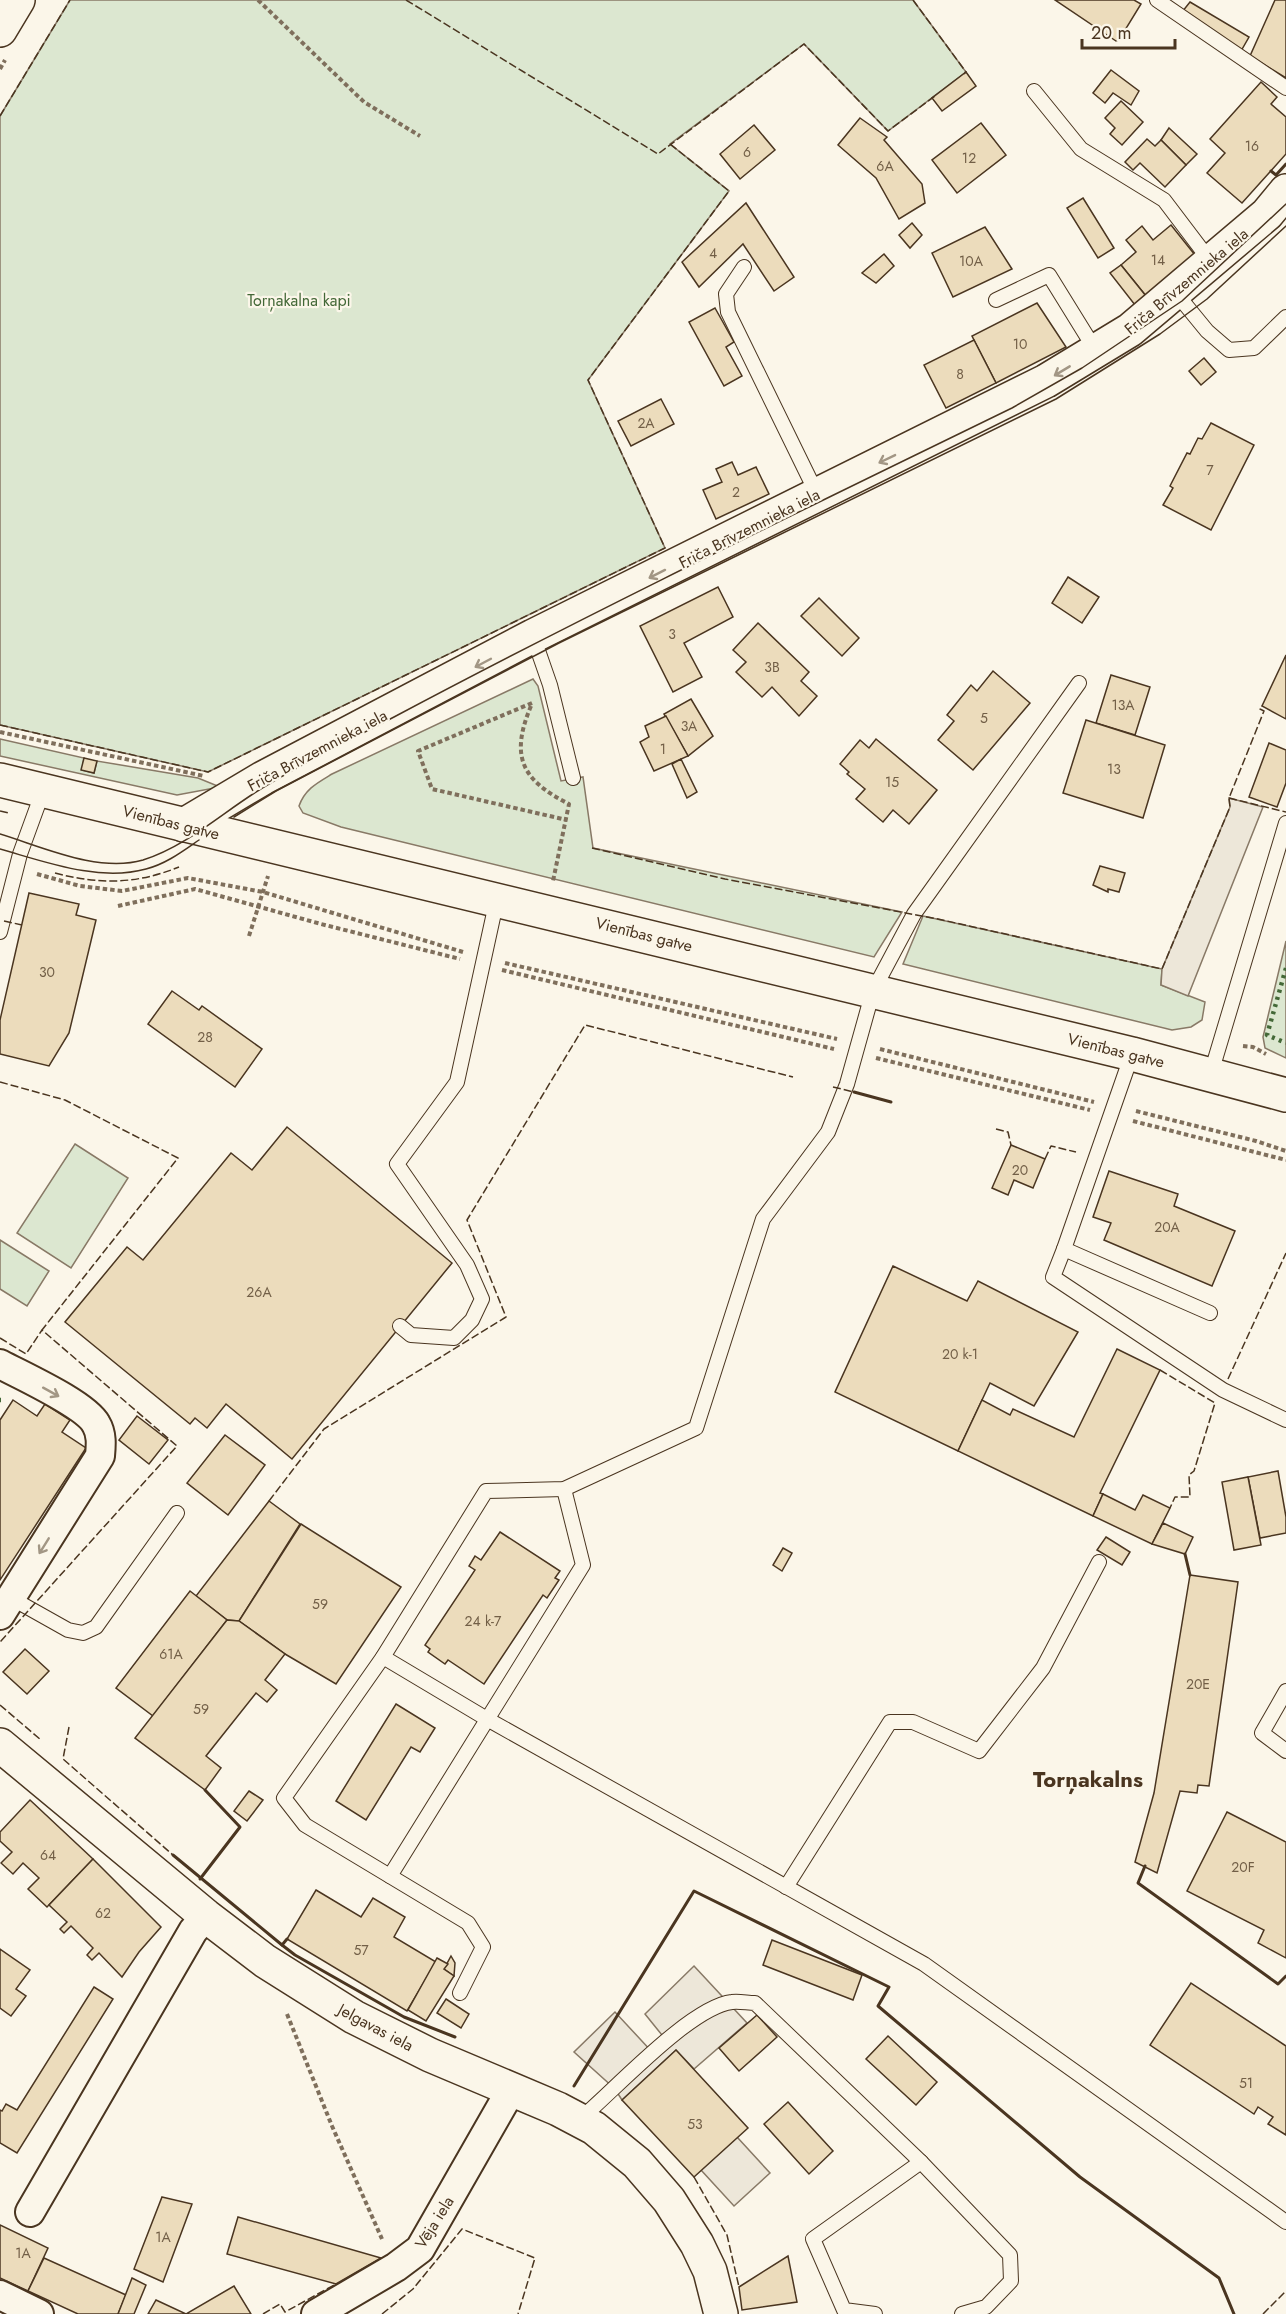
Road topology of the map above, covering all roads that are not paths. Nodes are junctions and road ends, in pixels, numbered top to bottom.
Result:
1 (18, 0) edge
2 (1156, 0) edge
3 (0, 30) edge
4 (1286, 88) edge
5 (1034, 91) dead end
6 (1286, 190) edge
7 (1211, 262) junction
8 (744, 267) dead end
9 (1175, 292) junction
10 (996, 300) dead end
11 (1286, 317) edge
12 (1096, 351) junction
13 (817, 494) junction
14 (533, 636) junction
15 (1079, 683) dead end
16 (573, 778) dead end
17 (0, 780) edge
18 (43, 791) junction
19 (1286, 823) edge
20 (184, 825) junction
21 (497, 899) junction
22 (0, 932) edge
23 (873, 990) junction
24 (1132, 1054) junction
25 (1210, 1073) junction
26 (1286, 1095) edge
27 (1064, 1249) junction
28 (1210, 1313) dead end
29 (400, 1326) dead end
30 (0, 1364) edge
31 (1286, 1420) edge
32 (564, 1490) junction
33 (177, 1513) dead end
34 (1099, 1562) dead end
35 (5, 1606) edge
36 (383, 1657) junction
37 (1286, 1691) edge
38 (487, 1719) junction
39 (0, 1745) edge
40 (1286, 1751) edge
41 (390, 1876) junction
42 (786, 1887) junction
43 (206, 1916) junction
44 (459, 1993) dead end
45 (511, 2090) junction
46 (579, 2120) junction
47 (921, 2162) junction
48 (30, 2212) dead end
49 (1286, 2222) edge
50 (0, 2295) edge
51 (39, 2314) edge
52 (316, 2314) edge
53 (721, 2314) edge
54 (875, 2314) edge
55 (962, 2314) edge

1 - 3 street
2 - 4 lane
5 - 7 lane
6 - 7 street, Friča Brīvzemnieka iela
7 - 9 street, Friča Brīvzemnieka iela
8 - 13 lane
9 - 11 lane
9 - 12 street, Friča Brīvzemnieka iela
10 - 12 lane
12 -> 13 street, Friča Brīvzemnieka iela
13 -> 14 street, Friča Brīvzemnieka iela
14 - 16 lane
14 -> 20 street, Friča Brīvzemnieka iela
15 - 23 lane
17 - 18 street, Vienības gatve
18 - 20 street, Vienības gatve
18 - 22 lane
19 - 25 lane
20 - 21 street, Vienības gatve
21 - 23 street, Vienības gatve
21 - 29 lane
23 - 24 street, Vienības gatve
23 - 32 lane
24 - 25 street, Vienības gatve
24 - 27 lane
25 - 26 street, Vienības gatve
27 - 28 lane
27 - 31 lane
30 -> 35 street
32 - 36 lane
32 - 38 lane
33 - 35 lane
34 - 42 lane
36 - 38 lane
36 - 41 lane
37 - 40 lane
38 - 41 lane
38 - 42 lane
39 - 43 street, Jelgavas iela
41 - 44 lane
42 - 49 lane
43 - 45 street, Jelgavas iela
43 - 48 street
45 - 46 street, Jelgavas iela
45 - 52 street, Vēja iela
46 - 47 lane
46 - 53 street, Jelgavas iela
47 - 54 lane
47 - 55 lane
50 - 51 street

